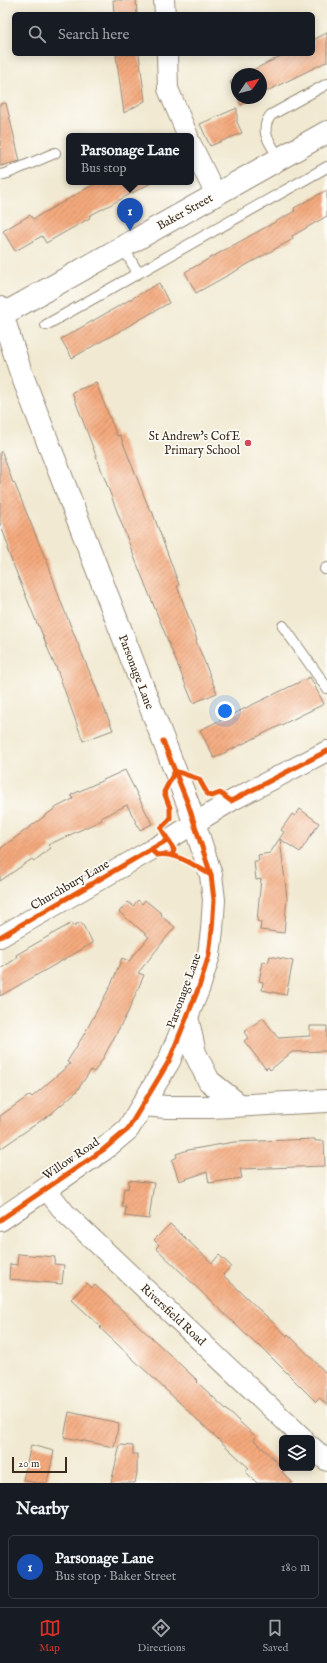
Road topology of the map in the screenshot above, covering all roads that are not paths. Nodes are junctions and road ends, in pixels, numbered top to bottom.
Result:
1 (164, 0) edge
2 (165, 12) edge
3 (167, 56) edge
4 (327, 84) edge
5 (327, 132) edge
6 (187, 133) edge
7 (194, 150) edge
8 (55, 153) dead end
9 (280, 159) junction
10 (327, 166) edge
11 (0, 174) edge
12 (216, 195) junction
13 (123, 247) junction
14 (138, 273) junction
15 (1, 313) edge
16 (46, 326) dead end
17 (283, 626) dead end
18 (327, 688) edge
19 (327, 750) edge
20 (194, 823) junction
21 (0, 937) edge
22 (187, 1017) junction
23 (327, 1101) edge
24 (144, 1104) junction
25 (238, 1104) junction
26 (46, 1189) junction
27 (0, 1220) edge
28 (300, 1435) edge
29 (315, 1450) edge
30 (327, 1461) edge

1 - 2 street
3 - 6 street
4 - 9 lane
5 - 9 street, Baker Street
7 - 12 street
8 - 11 lane
9 - 12 street, Baker Street
10 - 14 lane
12 - 13 street, Baker Street
13 - 14 lane
13 - 15 street, Baker Street
14 - 16 lane
15 - 20 street, Parsonage Lane
17 - 18 lane
19 - 20 street, Churchbury Lane
20 - 21 street, Churchbury Lane
20 - 22 street, Parsonage Lane
22 - 24 street, Parsonage Lane
22 - 25 street
23 - 25 street
24 - 25 street
24 - 26 street, Willow Road
26 - 27 street, Willow Road
26 - 28 street, Riversfield Road
29 - 30 street

